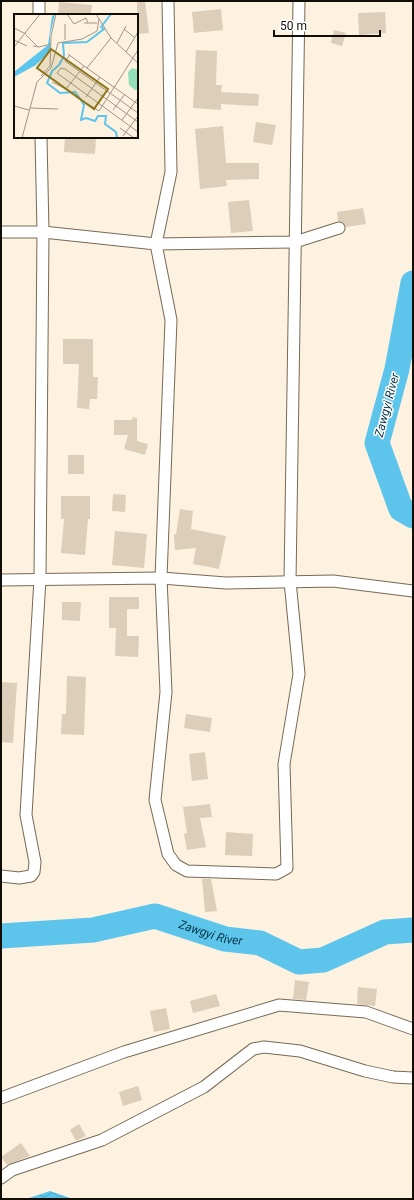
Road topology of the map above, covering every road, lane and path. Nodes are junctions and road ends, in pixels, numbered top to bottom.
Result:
1 (39, 1) edge
2 (168, 1) edge
3 (300, 1) edge
4 (39, 14) edge
5 (41, 138) edge
6 (339, 228) dead end
7 (1, 232) edge
8 (43, 232) junction
9 (295, 242) junction
10 (156, 244) junction
11 (161, 578) junction
12 (40, 579) junction
13 (1, 580) edge
14 (290, 582) junction
15 (413, 591) edge
16 (1, 876) edge
17 (413, 1029) edge
18 (413, 1078) edge
19 (1, 1098) edge
20 (1, 1178) edge

1 - 4 street
2 - 10 street
3 - 9 street
5 - 8 street
6 - 9 street
7 - 8 street
8 - 10 street
8 - 12 street
9 - 10 street
9 - 14 street
10 - 11 street
11 - 12 street
11 - 14 street
11 - 14 street
12 - 13 street
12 - 16 street
14 - 15 street
17 - 19 street
18 - 20 street

